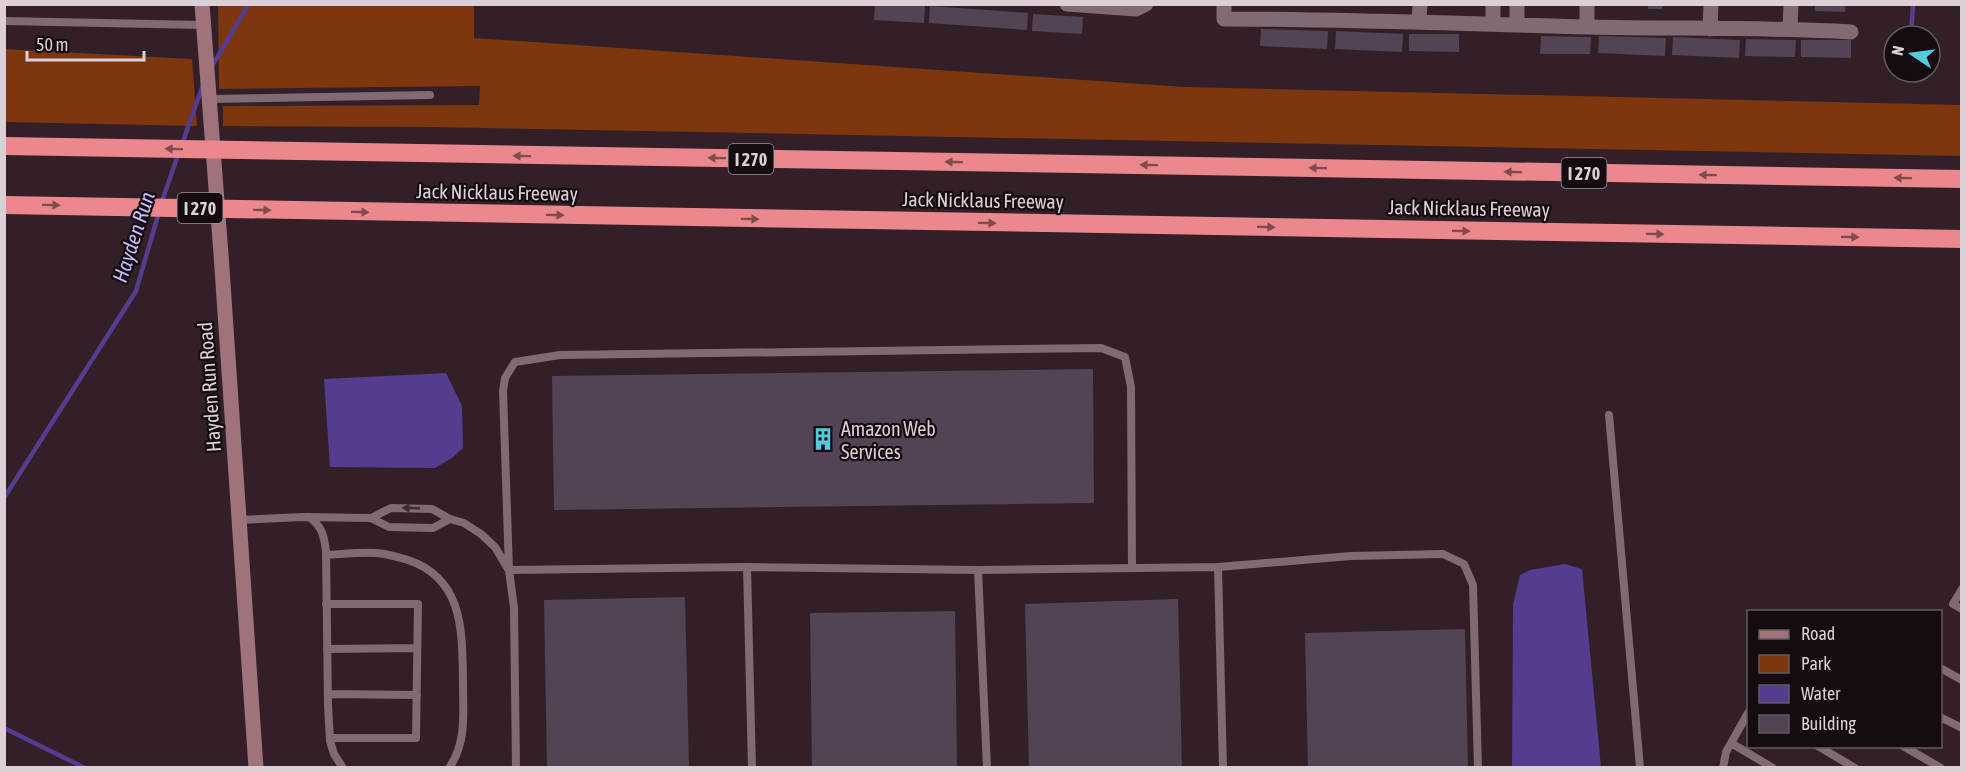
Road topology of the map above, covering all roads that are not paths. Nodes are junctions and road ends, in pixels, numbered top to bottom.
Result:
1 (202, 4) edge
2 (1067, 4) edge
3 (1420, 4) edge
4 (1493, 4) edge
5 (1517, 4) edge
6 (1587, 4) edge
7 (1711, 4) edge
8 (1791, 4) edge
9 (1145, 6) edge
10 (1224, 12) edge
11 (1300, 12) edge
12 (4, 21) edge
13 (1419, 22) junction
14 (1493, 24) junction
15 (203, 25) junction
16 (1516, 25) junction
17 (1587, 27) junction
18 (1790, 28) junction
19 (1710, 29) junction
20 (1851, 32) dead end
21 (430, 94) dead end
22 (209, 99) junction
23 (4, 146) edge
24 (1962, 179) edge
25 (4, 205) edge
26 (1962, 239) edge
27 (1609, 415) dead end
28 (309, 517) junction
29 (371, 519) junction
30 (450, 519) junction
31 (239, 520) junction
32 (326, 555) junction
33 (747, 567) junction
34 (1218, 567) junction
35 (1132, 568) junction
36 (509, 570) junction
37 (978, 570) junction
38 (1962, 589) edge
39 (326, 604) junction
40 (1962, 609) edge
41 (417, 648) junction
42 (327, 649) junction
43 (1942, 669) edge
44 (1962, 680) edge
45 (328, 694) junction
46 (417, 695) junction
47 (1747, 716) edge
48 (1942, 718) edge
49 (1962, 728) edge
50 (330, 738) junction
51 (1731, 743) junction
52 (1820, 748) edge
53 (1906, 748) edge
54 (256, 768) edge
55 (343, 768) edge
56 (449, 768) edge
57 (516, 768) edge
58 (752, 768) edge
59 (987, 768) edge
60 (1223, 768) edge
61 (1478, 768) edge
62 (1640, 768) edge
63 (1723, 768) edge
64 (1773, 768) edge
65 (1855, 768) edge
66 (1941, 768) edge

1 - 15 main road, Hayden Run Road
2 - 9 street
3 - 13 street
4 - 14 street
5 - 16 street
6 - 17 street
7 - 19 street
8 - 18 street
10 - 11 street
11 - 13 street
12 - 15 lane
13 - 14 street
14 - 16 street
15 - 22 main road, Hayden Run Road
16 - 17 street
17 - 19 street
18 - 19 street
18 - 20 street
21 - 22 lane
22 - 31 main road, Hayden Run Road
24 -> 23 highway, Jack Nicklaus Freeway / I 270
25 -> 26 highway, Jack Nicklaus Freeway / I 270
27 - 62 lane
28 - 29 lane
28 - 31 lane
28 - 32 lane
29 - 30 lane
30 -> 29 lane
30 - 36 lane
31 - 54 main road, Hayden Run Road
32 - 39 lane
32 - 56 lane
33 - 36 lane
33 - 37 lane
33 - 58 lane
34 - 35 lane
34 - 60 lane
34 - 61 lane
35 - 36 lane
35 - 37 lane
36 - 57 lane
37 - 59 lane
38 - 40 lane
39 - 41 lane
39 - 42 lane
41 - 42 lane
41 - 46 lane
42 - 45 lane
43 - 44 lane
45 - 46 lane
45 - 50 lane
46 - 50 lane
47 - 51 lane
48 - 49 lane
50 - 55 lane
51 - 63 lane
51 - 64 lane
52 - 65 lane
53 - 66 lane

